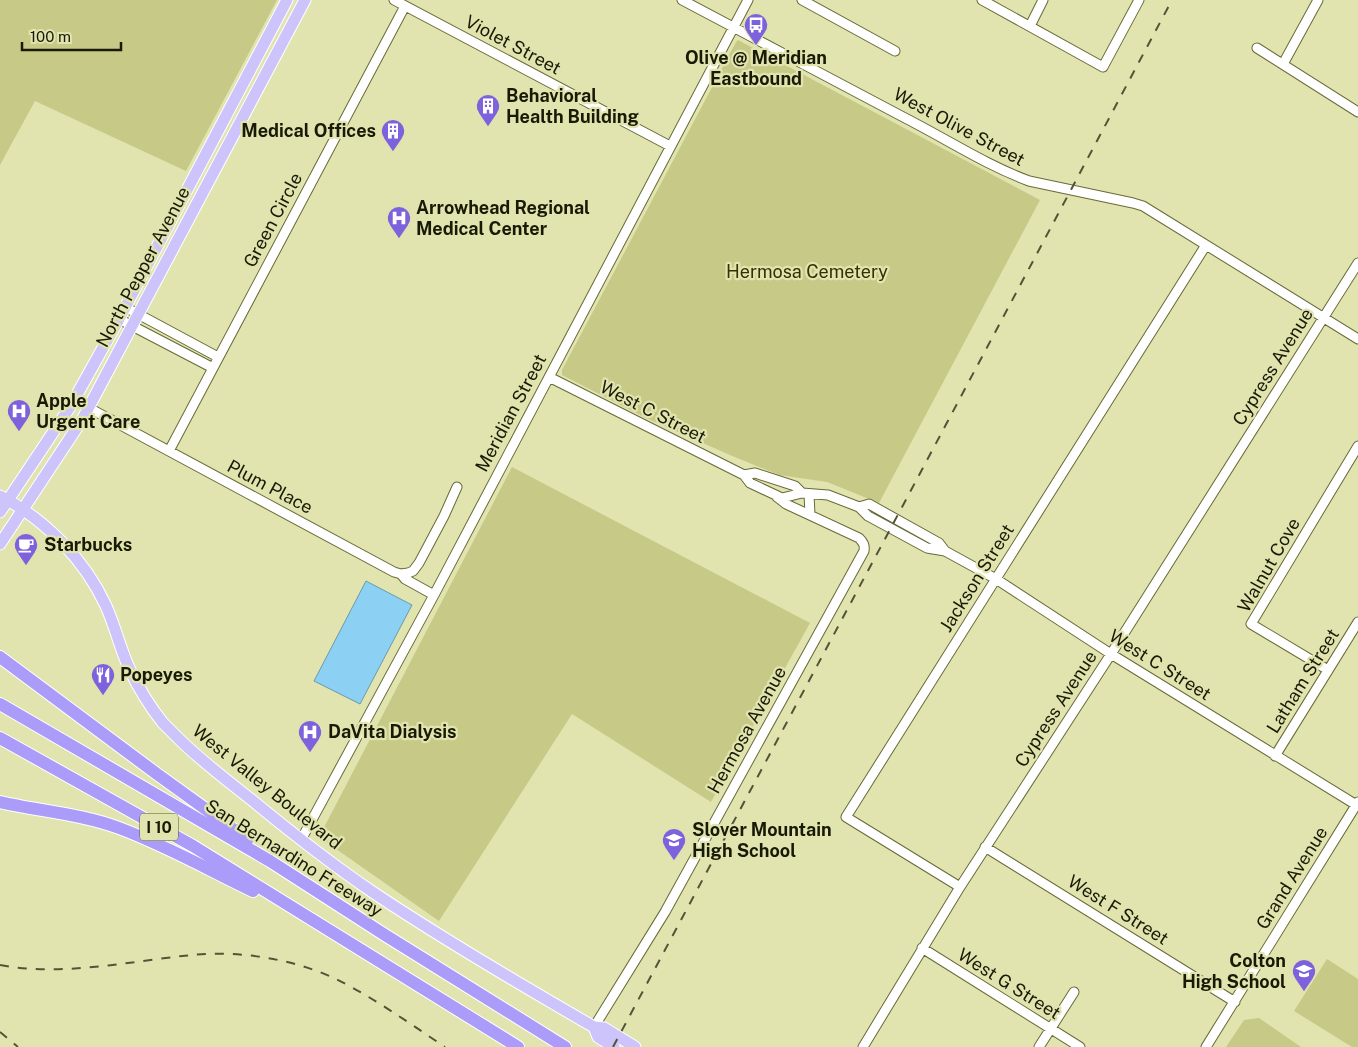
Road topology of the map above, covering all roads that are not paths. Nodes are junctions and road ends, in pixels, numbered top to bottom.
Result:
1 (287, 0) edge
2 (305, 0) edge
3 (394, 0) edge
4 (682, 0) edge
5 (748, 0) edge
6 (802, 0) edge
7 (982, 0) edge
8 (1044, 0) edge
9 (1139, 0) edge
10 (1318, 0) edge
11 (405, 6) junction
12 (1030, 26) junction
13 (734, 27) junction
14 (1257, 48) dead end
15 (895, 51) dead end
16 (1283, 64) junction
17 (1358, 112) edge
18 (670, 146) junction
19 (1206, 244) junction
20 (1358, 262) edge
21 (125, 307) junction
22 (139, 314) junction
23 (1323, 318) junction
24 (119, 319) junction
25 (132, 326) junction
26 (1358, 339) edge
27 (106, 342) junction
28 (218, 357) junction
29 (213, 368) junction
30 (106, 375) junction
31 (548, 377) junction
32 (88, 408) junction
33 (1358, 446) edge
34 (169, 451) junction
35 (744, 475) junction
36 (457, 487) dead end
37 (772, 494) junction
38 (806, 494) junction
39 (4, 498) edge
40 (23, 510) junction
41 (0, 512) edge
42 (810, 515) junction
43 (0, 544) edge
44 (401, 574) junction
45 (996, 579) junction
46 (434, 595) junction
47 (1358, 622) edge
48 (1111, 654) junction
49 (0, 657) edge
50 (1328, 670) junction
51 (0, 704) edge
52 (0, 738) edge
53 (1275, 756) junction
54 (0, 802) edge
55 (1357, 804) edge
56 (301, 840) junction
57 (985, 847) junction
58 (270, 861) junction
59 (960, 887) junction
60 (315, 922) junction
61 (922, 948) junction
62 (1074, 992) dead end
63 (1235, 1002) junction
64 (594, 1027) junction
65 (1050, 1029) junction
66 (518, 1047) edge
67 (565, 1047) edge
68 (614, 1047) edge
69 (635, 1047) edge
70 (863, 1047) edge
71 (1038, 1047) edge
72 (1080, 1047) edge
73 (1206, 1047) edge

1 - 21 main road, North Pepper Avenue
2 - 22 main road, North Pepper Avenue
3 - 11 street, Violet Street
4 - 13 street, West Olive Street
5 - 13 street, Meridian Street
6 - 15 street
7 - 12 street
8 - 12 street
9 - 12 street
10 - 16 street
11 - 18 street, Violet Street
11 - 28 street, Green Circle
13 - 18 street, Meridian Street
13 - 19 street, West Olive Street
14 - 16 street
16 - 17 street
18 - 31 street, Meridian Street
19 - 23 street, West Olive Street
19 - 45 street, Jackson Street
20 - 23 street, Cypress Avenue
21 - 22 street
21 - 24 main road, North Pepper Avenue
22 - 25 main road, North Pepper Avenue
22 - 28 street
23 - 26 street, West Olive Street
23 - 48 street, Cypress Avenue
24 - 25 street
24 - 27 main road, North Pepper Avenue
25 - 29 street
25 - 30 main road, North Pepper Avenue
27 - 30 main road
27 - 39 main road, North Pepper Avenue
28 - 29 street, Green Circle
29 - 34 street, Green Circle
30 - 32 main road, North Pepper Avenue
31 - 35 street, West C Street
31 - 46 street, Meridian Street
32 - 34 street, Plum Place
32 - 40 main road, North Pepper Avenue
33 - 50 street, Walnut Cove
34 - 44 street, Plum Place
35 - 37 street, West C Street
35 - 38 street, West C Street
36 - 44 street
37 - 38 street, West C Street
37 - 42 street, Hermosa Avenue
38 - 42 street
38 - 45 street, West C Street
39 - 40 main road, West Valley Boulevard
39 - 41 main road, North Pepper Avenue
40 - 43 main road, North Pepper Avenue
40 - 56 main road, West Valley Boulevard
42 - 64 street, Hermosa Avenue
44 - 46 street, Plum Place
45 - 48 street, West C Street
45 - 59 street, Jackson Street
46 - 56 street, Meridian Street
47 - 50 street, Latham Street
48 - 53 street, West C Street
48 - 57 street, Cypress Avenue
49 - 58 highway
50 - 53 street, Latham Street
51 - 58 highway, San Bernardino Freeway / I 10
52 - 60 highway, I 10
53 - 55 street, West C Street
54 - 60 highway
55 - 63 street, Grand Avenue
56 - 64 main road, West Valley Boulevard
57 - 59 street, Cypress Avenue
57 - 63 street, West F Street
58 - 67 highway, San Bernardino Freeway / I 10
59 - 61 street, Cypress Avenue
60 - 66 highway, I 10
61 - 65 street, West G Street
61 - 70 street, Cypress Avenue
62 - 65 street
63 - 73 street, Grand Avenue
64 - 68 main road, West Valley Boulevard
64 - 69 main road, West Valley Boulevard
65 - 71 street
65 - 72 street, West G Street

